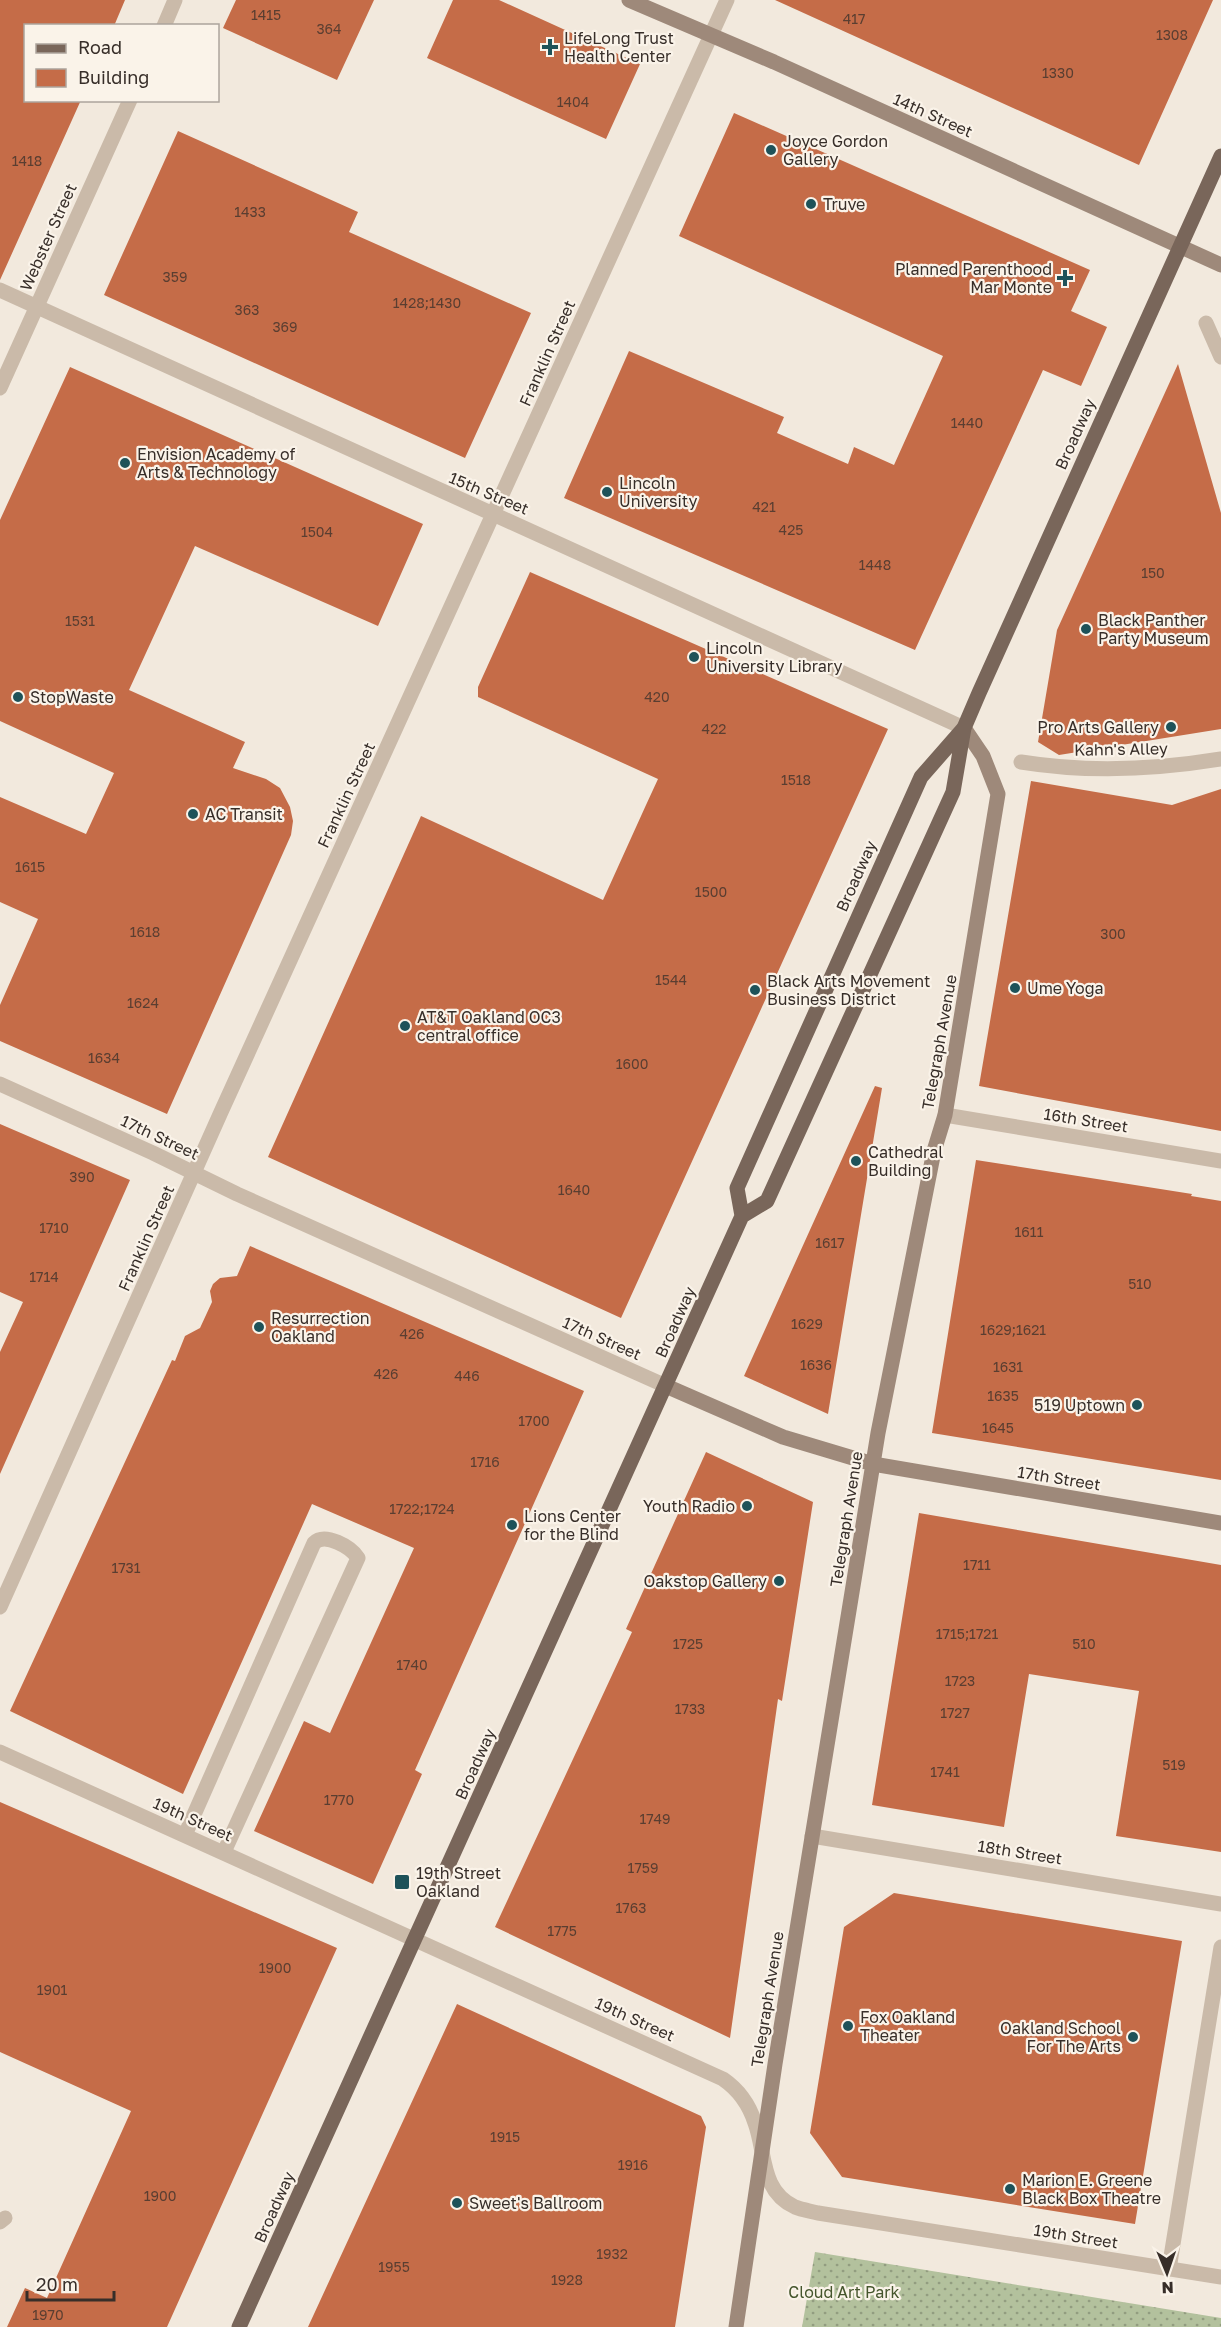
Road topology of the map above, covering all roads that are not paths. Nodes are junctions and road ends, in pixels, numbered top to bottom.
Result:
1 (175, 0) edge
2 (629, 0) edge
3 (727, 0) edge
4 (165, 24) edge
5 (711, 35) junction
6 (129, 102) edge
7 (1221, 156) edge
8 (1179, 246) junction
9 (1221, 265) edge
10 (0, 290) edge
11 (36, 307) junction
12 (1206, 323) dead end
13 (1220, 351) edge
14 (0, 388) edge
15 (494, 514) junction
16 (964, 728) junction
17 (1221, 759) edge
18 (1022, 762) dead end
19 (0, 1084) edge
20 (945, 1115) junction
21 (1221, 1161) edge
22 (194, 1173) junction
23 (742, 1216) junction
24 (666, 1386) junction
25 (873, 1464) junction
26 (1221, 1523) edge
27 (0, 1607) edge
28 (0, 1752) edge
29 (185, 1835) junction
30 (812, 1836) junction
31 (224, 1852) junction
32 (1221, 1904) edge
33 (415, 1939) junction
34 (1221, 1947) edge
35 (762, 2155) junction
36 (1169, 2269) junction
37 (1221, 2277) edge
38 (239, 2327) edge
39 (736, 2327) edge

1 - 4 street
2 - 5 main road, 14th Street
3 - 5 street, Franklin Street
5 - 8 main road, 14th Street
5 - 15 street, Franklin Street
6 - 11 street, Webster Street
7 - 8 main road, Broadway
8 - 9 main road, 14th Street
8 - 16 main road, Broadway
10 - 11 street, 15th Street
11 - 14 street, Webster Street
11 - 15 street, 15th Street
12 - 13 street
15 - 16 street, 15th Street
15 - 22 street, Franklin Street
16 - 20 main road, Telegraph Avenue
16 - 23 main road, Broadway
16 - 23 main road, Broadway
17 - 18 street, Kahn's Alley
19 - 22 street, 17th Street
20 - 21 street, 16th Street
20 - 25 main road, Telegraph Avenue
22 - 24 street, 17th Street
22 - 27 street, Franklin Street
23 - 24 main road, Broadway
24 - 25 main road, 17th Street
24 - 33 main road, Broadway
25 - 26 main road, 17th Street
25 - 30 main road, Telegraph Avenue
28 - 29 street, 19th Street
29 - 31 street, 19th Street
29 - 31 street
30 - 32 street, 18th Street
30 - 35 main road, Telegraph Avenue
31 - 33 street, 19th Street
33 - 35 street, 19th Street
33 - 38 main road, Broadway
34 - 36 street
35 - 36 street, 19th Street
35 - 39 main road, Telegraph Avenue
36 - 37 street, 19th Street

